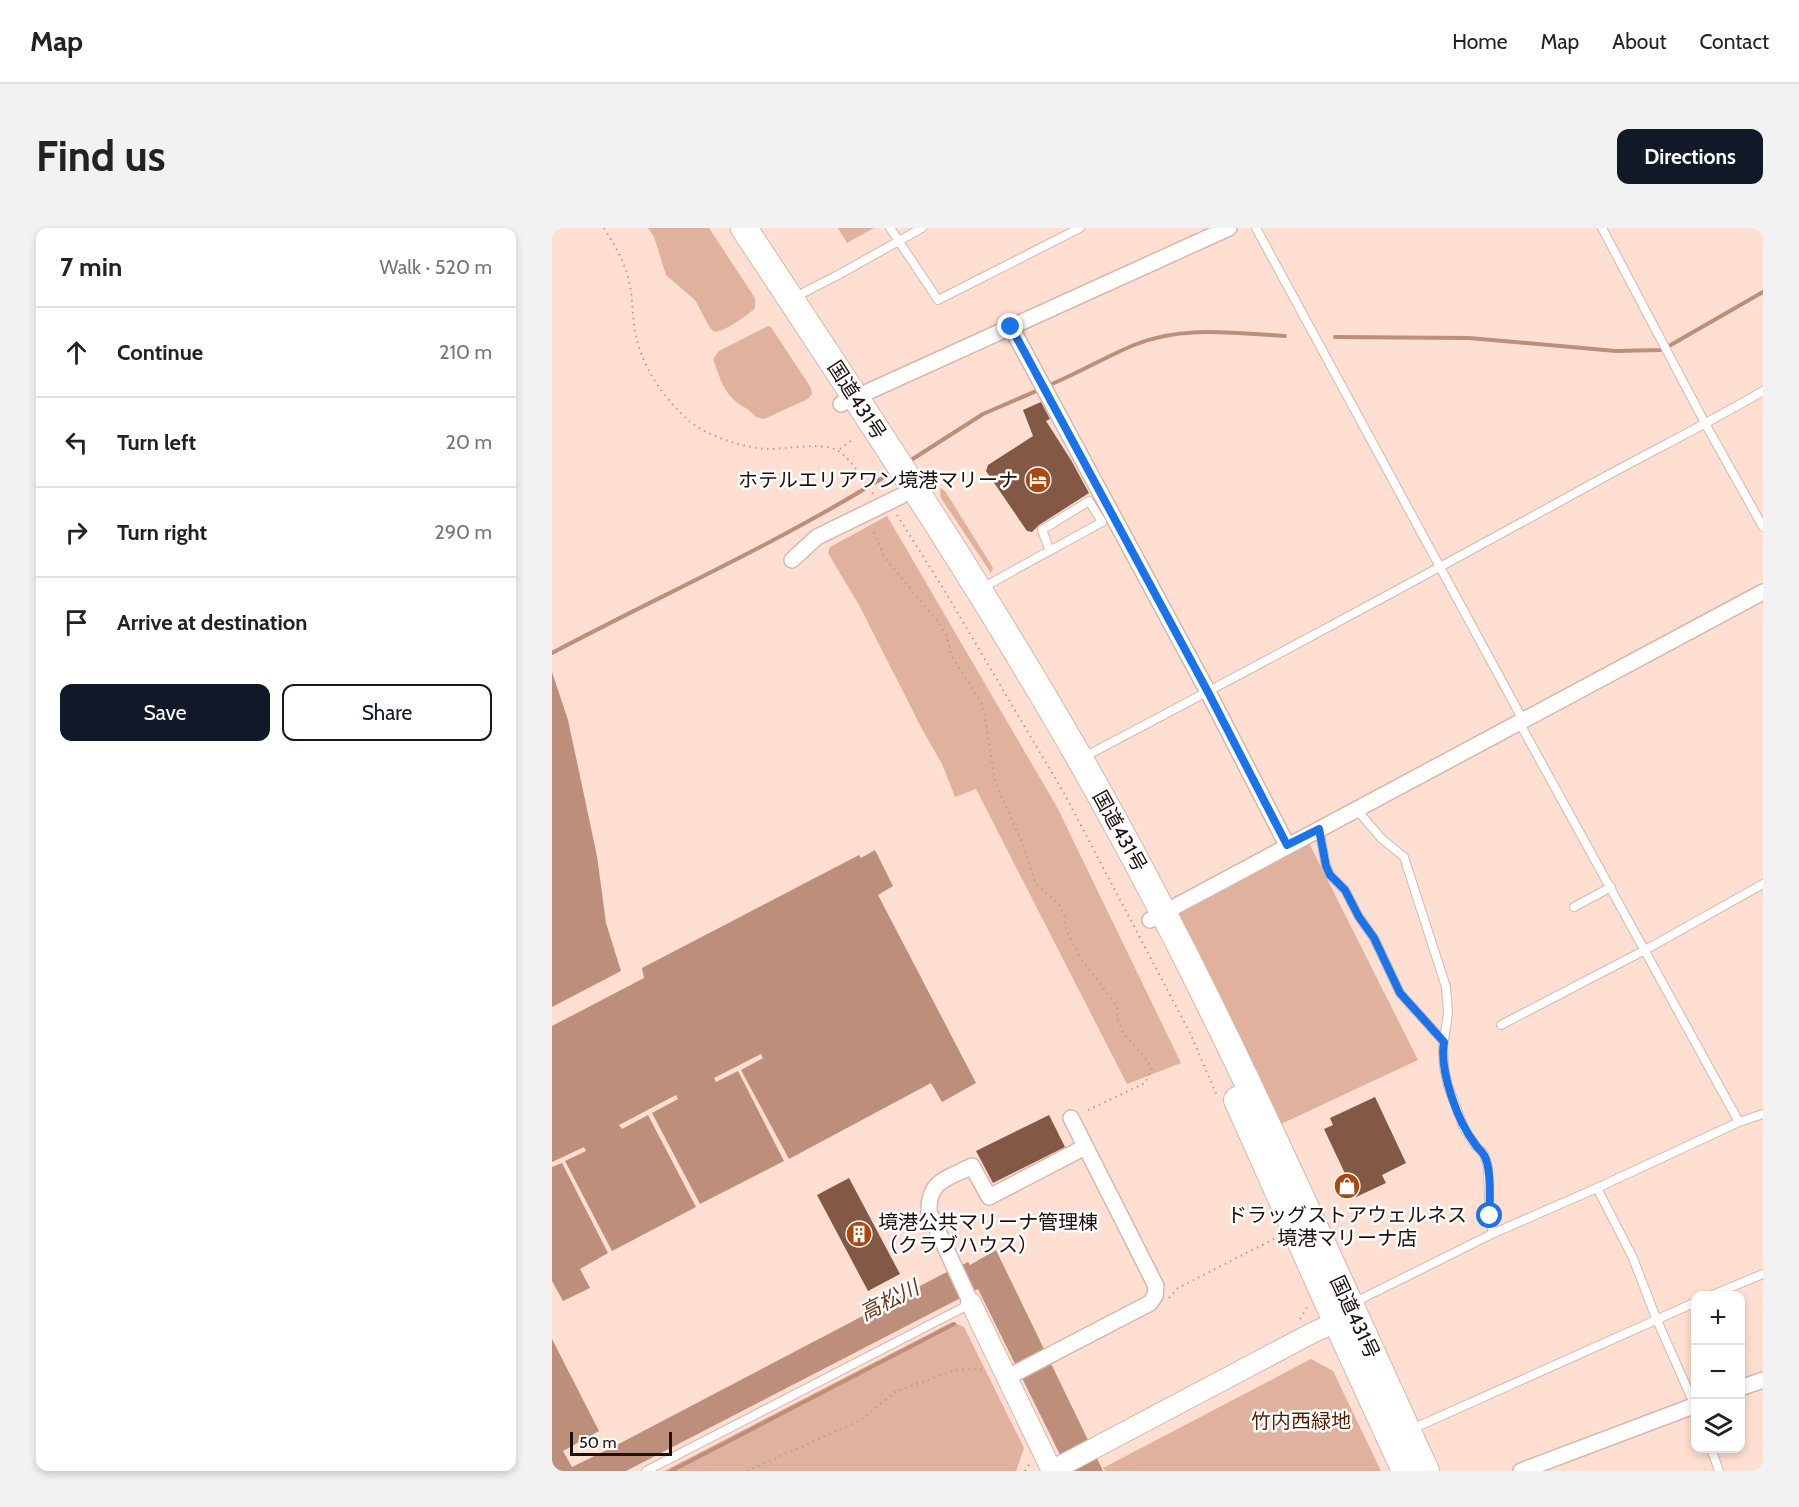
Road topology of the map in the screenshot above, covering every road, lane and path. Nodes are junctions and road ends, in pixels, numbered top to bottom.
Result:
1 (604, 228) edge
2 (726, 228) edge
3 (744, 228) edge
4 (890, 228) edge
5 (922, 228) edge
6 (1080, 228) edge
7 (1229, 228) edge
8 (1257, 228) edge
9 (1602, 228) edge
10 (899, 241) junction
11 (790, 299) junction
12 (1011, 327) junction
13 (1763, 391) edge
14 (849, 401) junction
15 (1706, 425) junction
16 (852, 440) dead end
17 (839, 450) junction
18 (876, 462) junction
19 (895, 494) junction
20 (1763, 527) edge
21 (874, 532) dead end
22 (1050, 551) junction
23 (792, 560) dead end
24 (1440, 567) junction
25 (980, 590) junction
26 (1763, 592) edge
27 (1208, 692) junction
28 (1521, 721) junction
29 (1080, 759) junction
30 (1357, 810) junction
31 (1319, 829) junction
32 (1287, 845) junction
33 (1763, 884) edge
34 (1611, 887) junction
35 (1574, 907) dead end
36 (1157, 916) junction
37 (1645, 950) junction
38 (1501, 1025) dead end
39 (1444, 1042) junction
40 (1221, 1106) dead end
41 (1763, 1114) edge
42 (1071, 1119) joint
43 (1739, 1122) junction
44 (1085, 1147) junction
45 (1598, 1188) junction
46 (1494, 1233) junction
47 (1763, 1274) edge
48 (1722, 1291) edge
49 (969, 1300) junction
50 (1691, 1304) edge
51 (1343, 1313) junction
52 (1656, 1318) junction
53 (1006, 1373) junction
54 (1763, 1380) edge
55 (1745, 1386) edge
56 (1692, 1399) edge
57 (1691, 1407) edge
58 (1408, 1431) junction
59 (1712, 1453) edge
60 (1055, 1469) edge
61 (646, 1471) edge
62 (747, 1471) edge
63 (1406, 1471) edge
64 (1426, 1471) edge
65 (1521, 1471) edge
66 (1719, 1471) edge

1 - 17 path
2 - 14 highway, 国道431号
3 - 11 highway, 国道431号
4 - 10 lane
5 - 10 lane
6 - 10 lane
7 - 12 street
8 - 24 lane
9 - 15 lane
10 - 11 lane
11 - 14 highway, 国道431号
12 - 14 street
12 - 27 street
13 - 15 lane
14 - 18 highway, 国道431号
15 - 20 lane
15 - 24 lane
16 - 17 path
17 - 18 path
18 - 19 highway, 国道431号
18 - 19 path
19 - 23 street
19 - 25 highway, 国道431号
19 - 36 highway, 国道431号
19 - 40 path
21 - 42 path
22 - 22 lane
22 - 25 lane
24 - 27 lane
24 - 28 lane
25 - 29 highway, 国道431号
26 - 28 street
27 - 29 lane
27 - 32 street
28 - 30 street
28 - 34 lane
29 - 36 highway, 国道431号
30 - 31 street
30 - 39 lane
31 - 32 street
31 - 39 lane
32 - 36 street
33 - 37 lane
34 - 35 lane
34 - 37 lane
36 - 51 highway, 国道431号
37 - 38 lane
37 - 43 lane
39 - 46 lane
41 - 43 lane
42 - 44 street
43 - 45 lane
44 - 49 street
44 - 53 street
45 - 46 lane
45 - 52 lane
46 - 51 lane
47 - 48 lane
49 - 53 street
49 - 61 lane
50 - 52 lane
51 - 58 highway, 国道431号
51 - 60 street
51 - 63 highway, 国道431号
52 - 56 lane
52 - 58 lane
53 - 60 street
53 - 62 path
54 - 55 street
57 - 65 street
58 - 64 highway, 国道431号
59 - 66 lane

